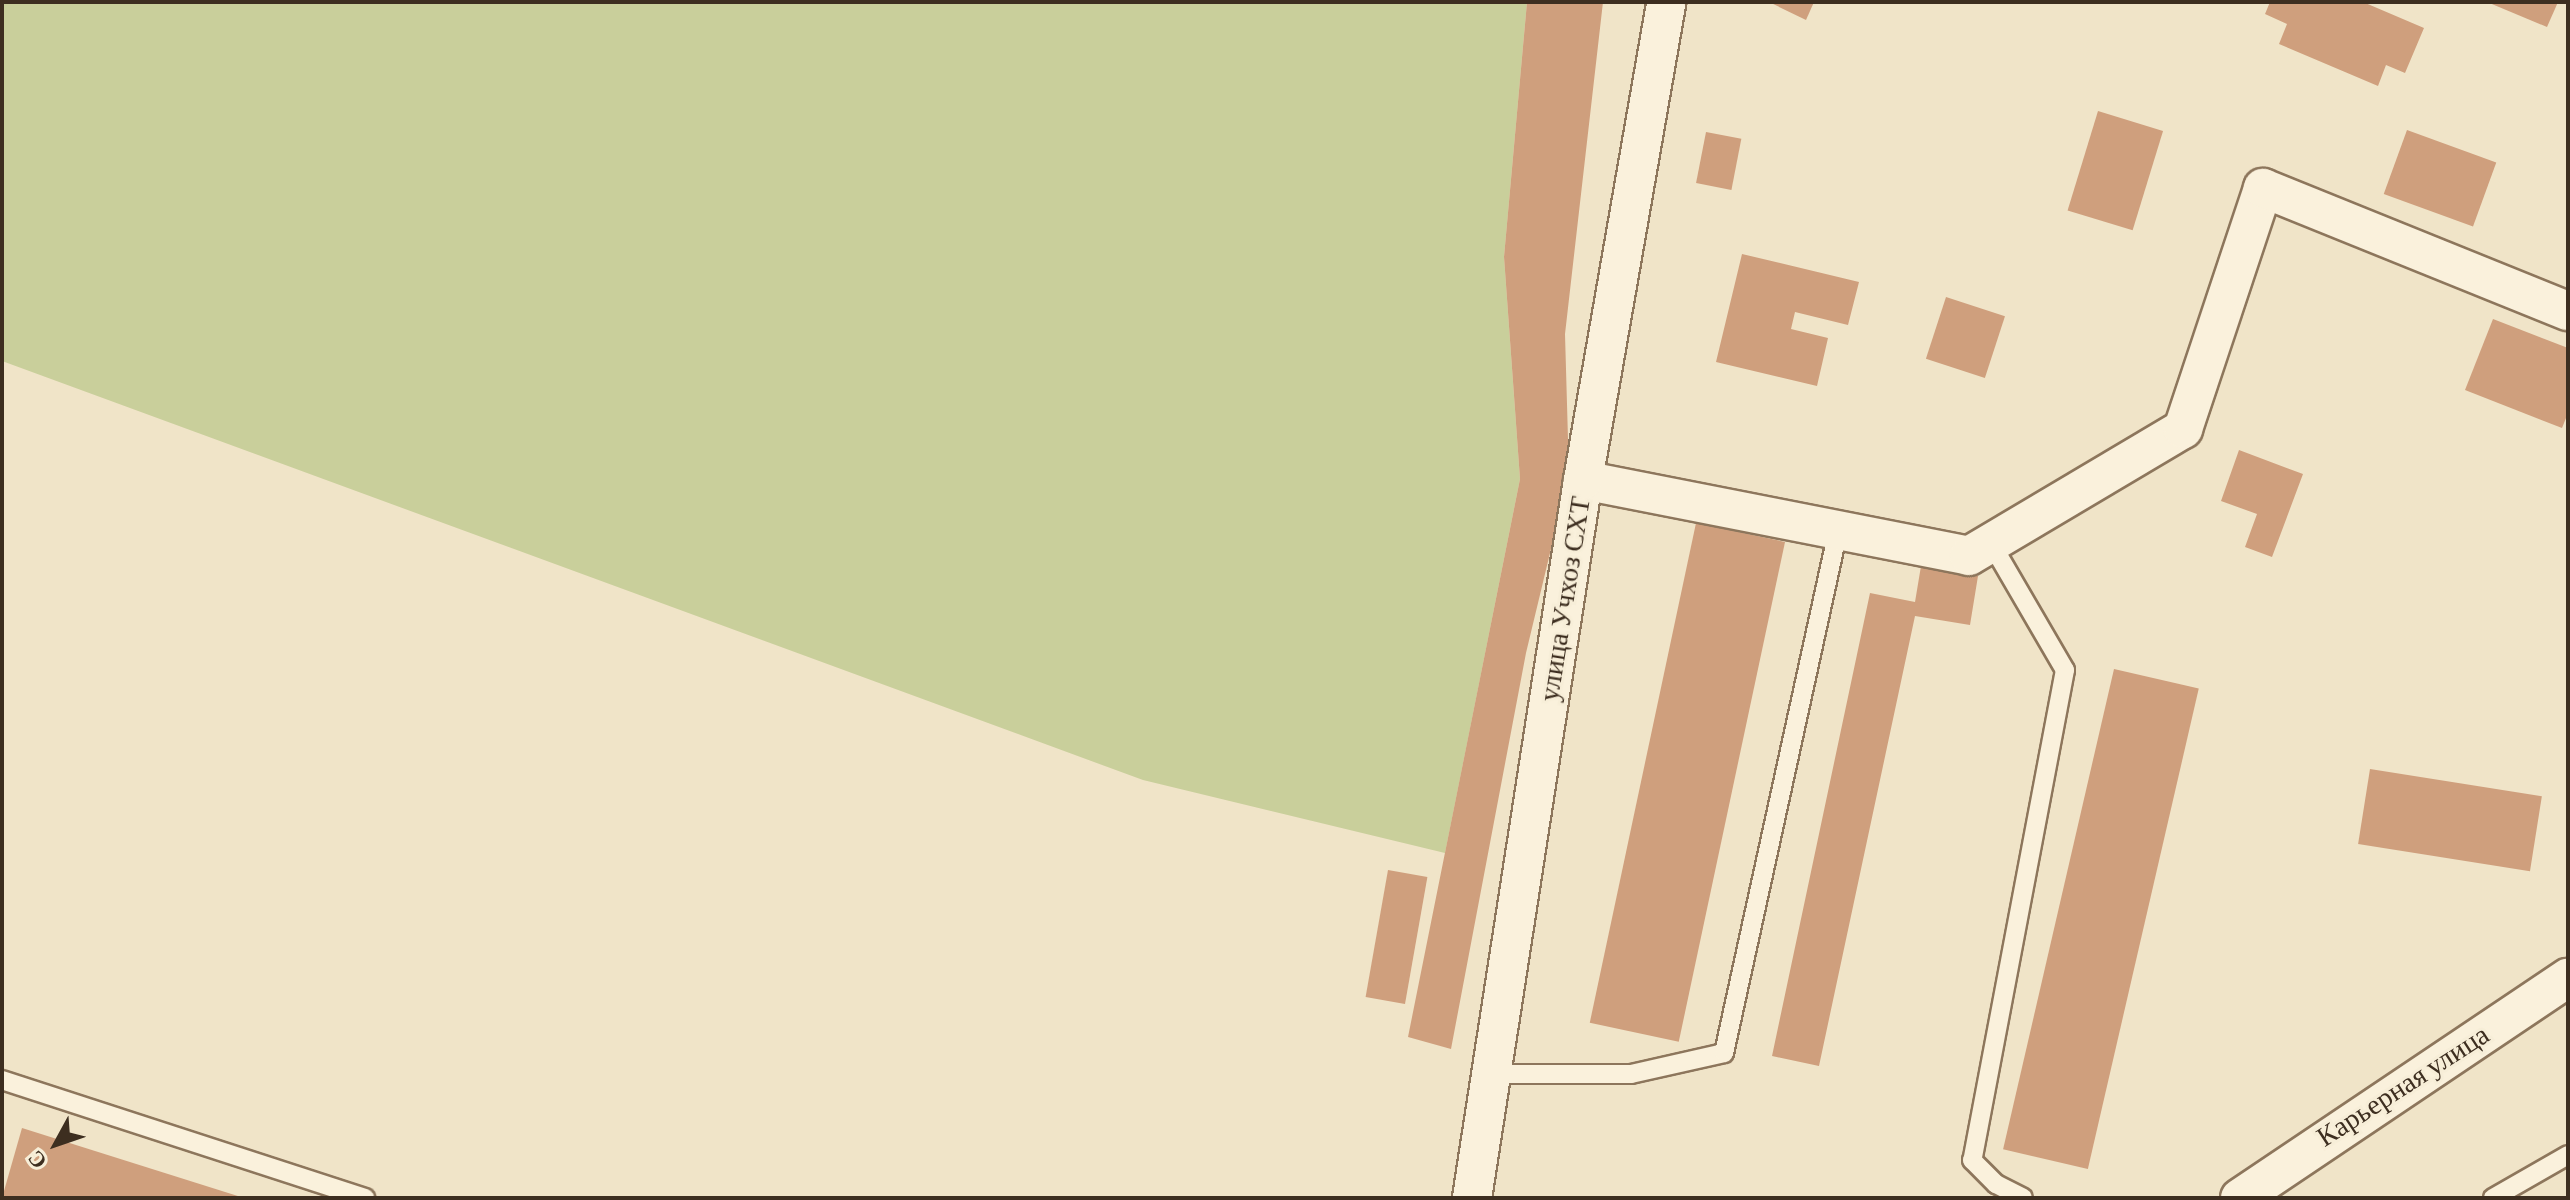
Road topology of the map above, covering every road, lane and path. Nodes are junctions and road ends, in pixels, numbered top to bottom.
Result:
1 (1666, 2) edge
2 (2568, 311) edge
3 (1583, 480) junction
4 (1838, 531) junction
5 (1991, 543) junction
6 (2568, 978) edge
7 (1491, 1074) junction
8 (2, 1080) edge
9 (2568, 1155) edge
10 (2257, 1194) edge
11 (365, 1198) edge
12 (1472, 1198) edge
13 (2023, 1198) edge
14 (2493, 1198) edge

1 - 3 street, улица Учхоз СХТ
2 - 5 street
3 - 4 street
3 - 7 street, улица Учхоз СХТ
4 - 5 street
4 - 7 lane
5 - 13 lane
6 - 10 street, Карьерная улица
7 - 12 street, улица Учхоз СХТ
8 - 11 lane
9 - 14 lane

